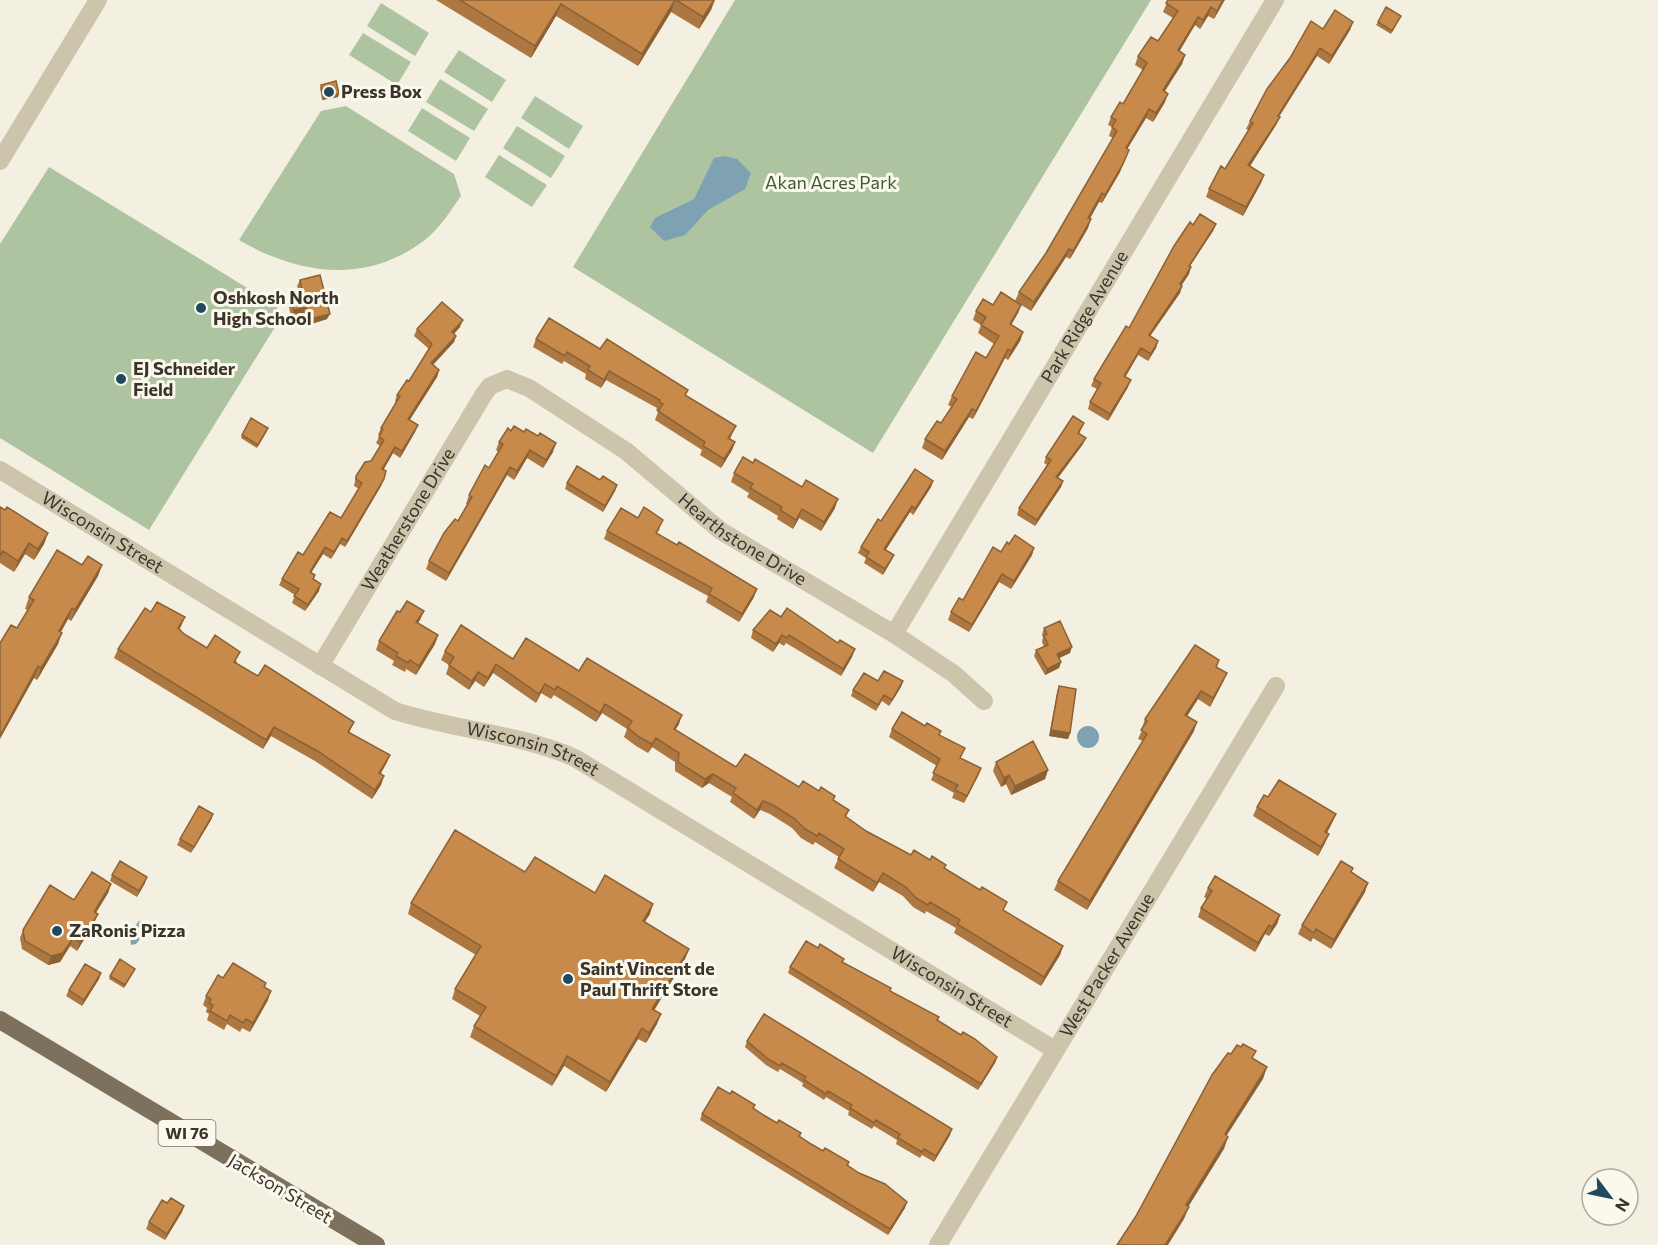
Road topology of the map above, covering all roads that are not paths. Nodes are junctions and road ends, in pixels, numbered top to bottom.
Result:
1 (98, 0) edge
2 (1275, 0) edge
3 (0, 161) edge
4 (502, 380) joint
5 (0, 470) edge
6 (894, 634) junction
7 (320, 666) junction
8 (1276, 686) dead end
9 (984, 701) dead end
10 (0, 1020) edge
11 (1055, 1050) junction
12 (376, 1245) edge
13 (938, 1245) edge

1 - 3 street
2 - 6 street, Park Ridge Avenue
4 - 6 street, Hearthstone Drive
4 - 7 street, Weatherstone Drive
5 - 7 street, Wisconsin Street
6 - 9 street, Hearthstone Drive
7 - 11 street, Wisconsin Street
8 - 11 street, West Packer Avenue
10 - 12 main road, Jackson Street / WI 76
11 - 13 street, West Packer Avenue

